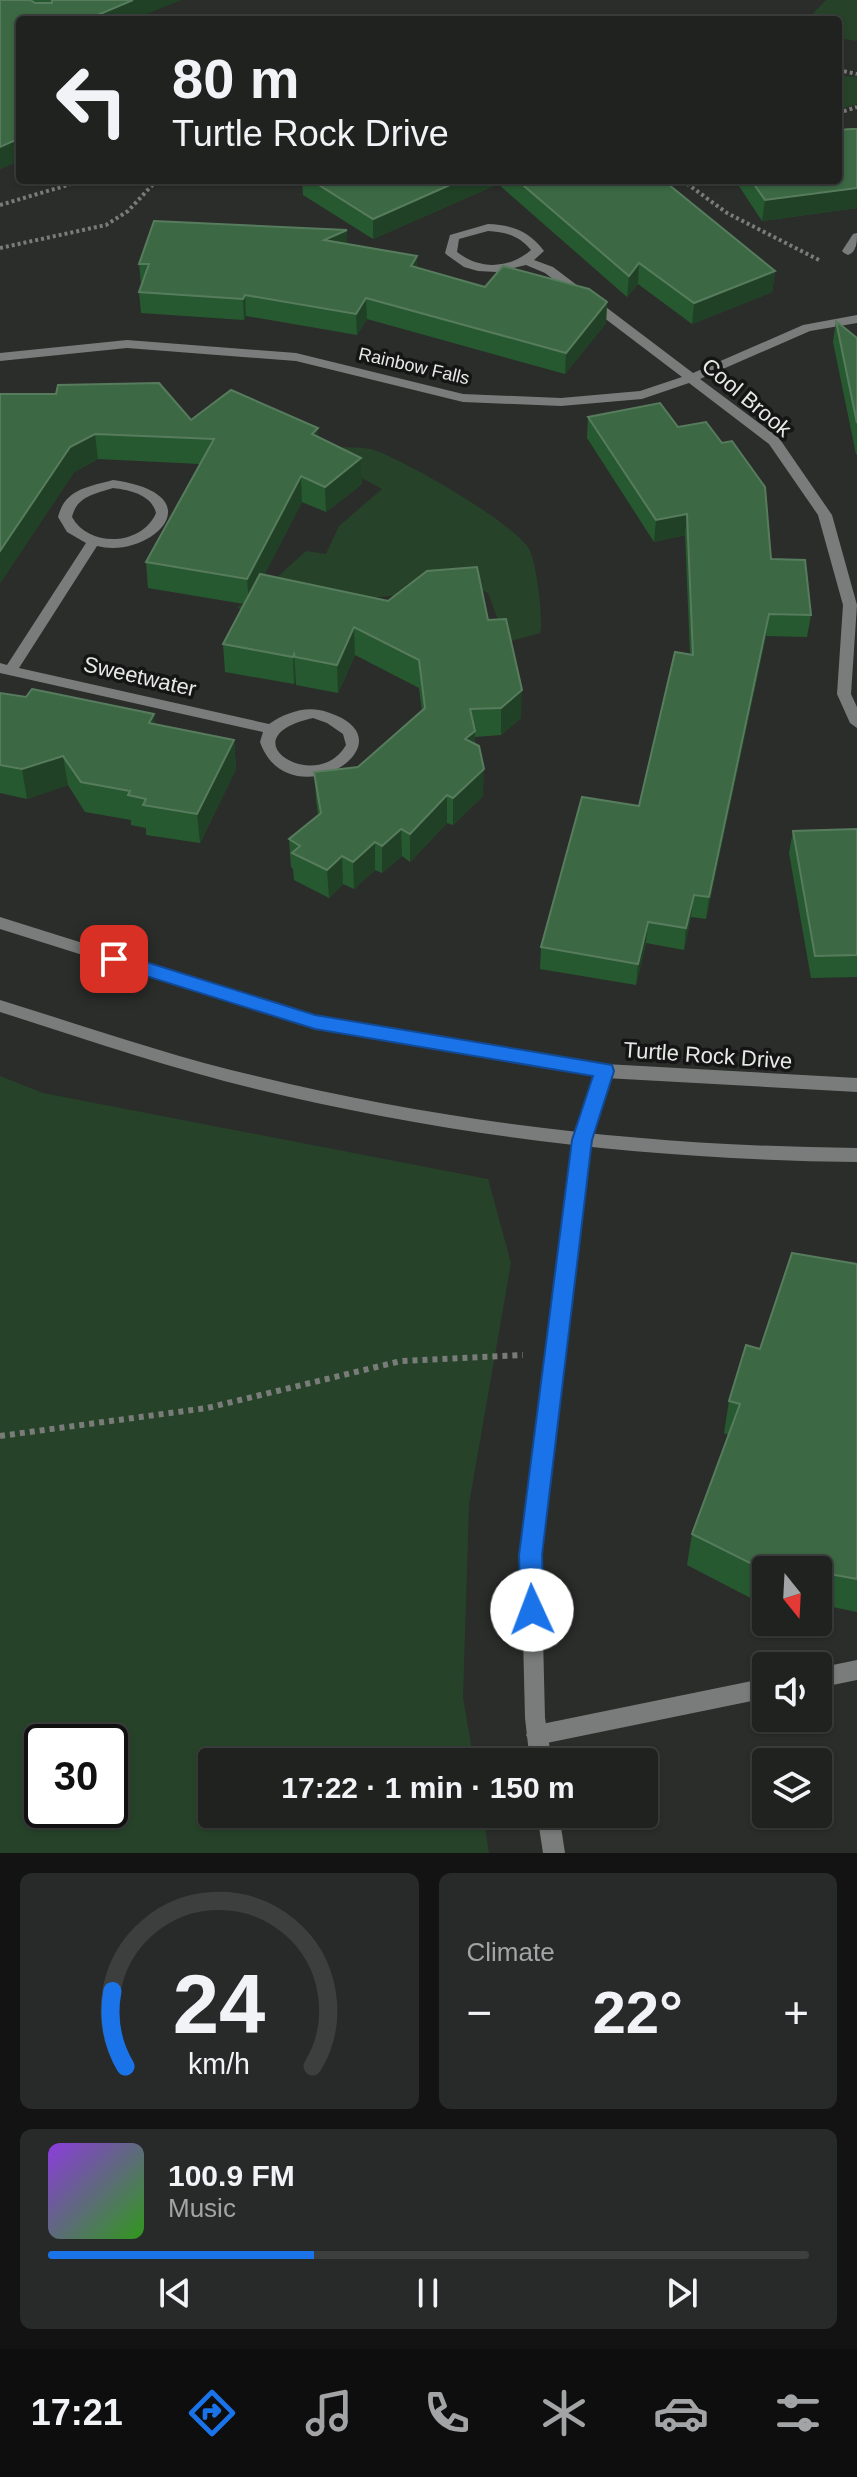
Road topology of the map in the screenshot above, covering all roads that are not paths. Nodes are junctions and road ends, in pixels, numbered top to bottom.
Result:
1 (857, 236) edge
2 (848, 251) dead end
3 (526, 261) junction
4 (857, 319) edge
5 (0, 357) edge
6 (694, 377) junction
7 (93, 542) junction
8 (5, 670) edge
9 (857, 723) edge
10 (271, 729) junction
11 (0, 923) edge
12 (0, 1006) edge
13 (605, 1071) junction
14 (857, 1085) edge
15 (582, 1140) junction
16 (857, 1155) edge
17 (857, 1670) edge
18 (832, 1675) edge
19 (752, 1691) edge
20 (537, 1735) junction
21 (539, 1748) edge
22 (550, 1828) edge
23 (554, 1853) edge

1 - 2 street
3 - 3 street
3 - 6 street, Cool Brook
4 - 6 street, Rainbow Falls
5 - 6 street, Rainbow Falls
6 - 9 street, Cool Brook
7 - 7 street
7 - 8 street
8 - 10 street, Sweetwater
10 - 10 street
11 - 13 street, Turtle Rock Drive
12 - 15 street
13 - 14 street, Turtle Rock Drive
13 - 15 street
15 - 16 street
15 - 20 street
17 - 18 street
19 - 20 street
20 - 21 street
22 - 23 street

